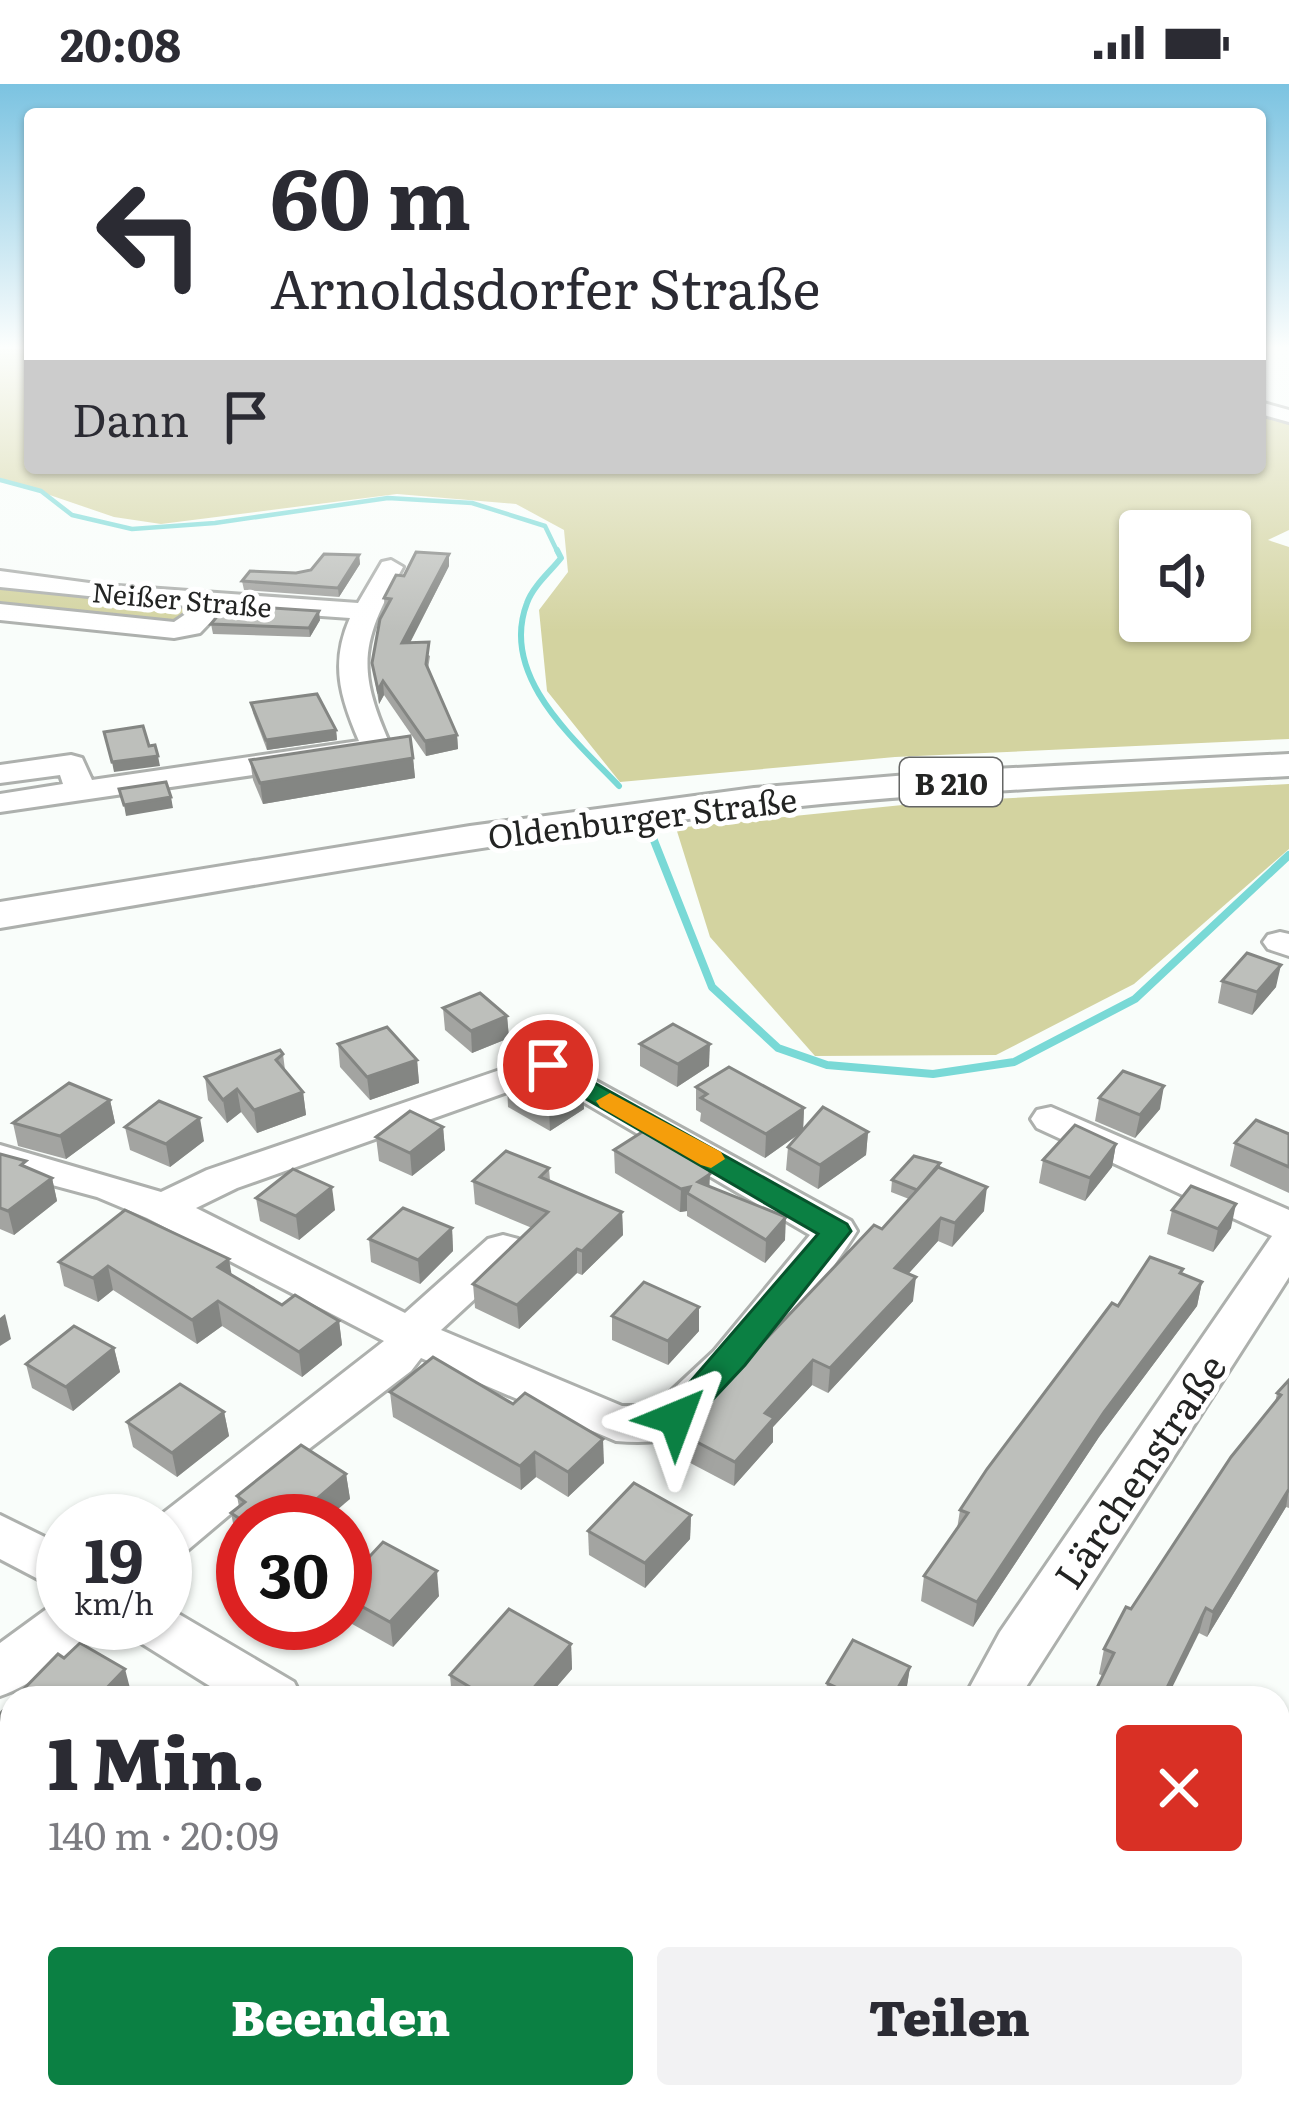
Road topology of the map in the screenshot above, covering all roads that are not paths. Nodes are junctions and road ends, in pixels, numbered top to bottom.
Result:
1 (391, 567) dead end
2 (0, 579) edge
3 (216, 602) junction
4 (365, 610) junction
5 (0, 612) edge
6 (1289, 765) edge
7 (0, 774) edge
8 (81, 790) junction
9 (0, 803) edge
10 (0, 915) edge
11 (1051, 1119) dead end
12 (0, 1158) edge
13 (162, 1208) junction
14 (1289, 1227) edge
15 (1289, 1244) edge
16 (503, 1249) edge
17 (412, 1336) junction
18 (192, 1518) edge
19 (0, 1535) edge
20 (36, 1556) edge
21 (36, 1647) edge
22 (192, 1647) edge
23 (0, 1673) edge
24 (255, 1686) edge
25 (998, 1686) edge

1 - 4 street
2 - 3 street, Neißer Straße
3 - 4 street, Neißer Straße
3 - 5 street
4 - 8 street
6 - 10 main road, Oldenburger Straße / B 210
7 - 8 street
8 - 9 street
11 - 14 street
12 - 13 street
13 - 17 street
13 - 17 street
15 - 25 street, Lärchenstraße
16 - 17 street
17 - 18 street
19 - 20 street
21 - 23 street
22 - 24 street

